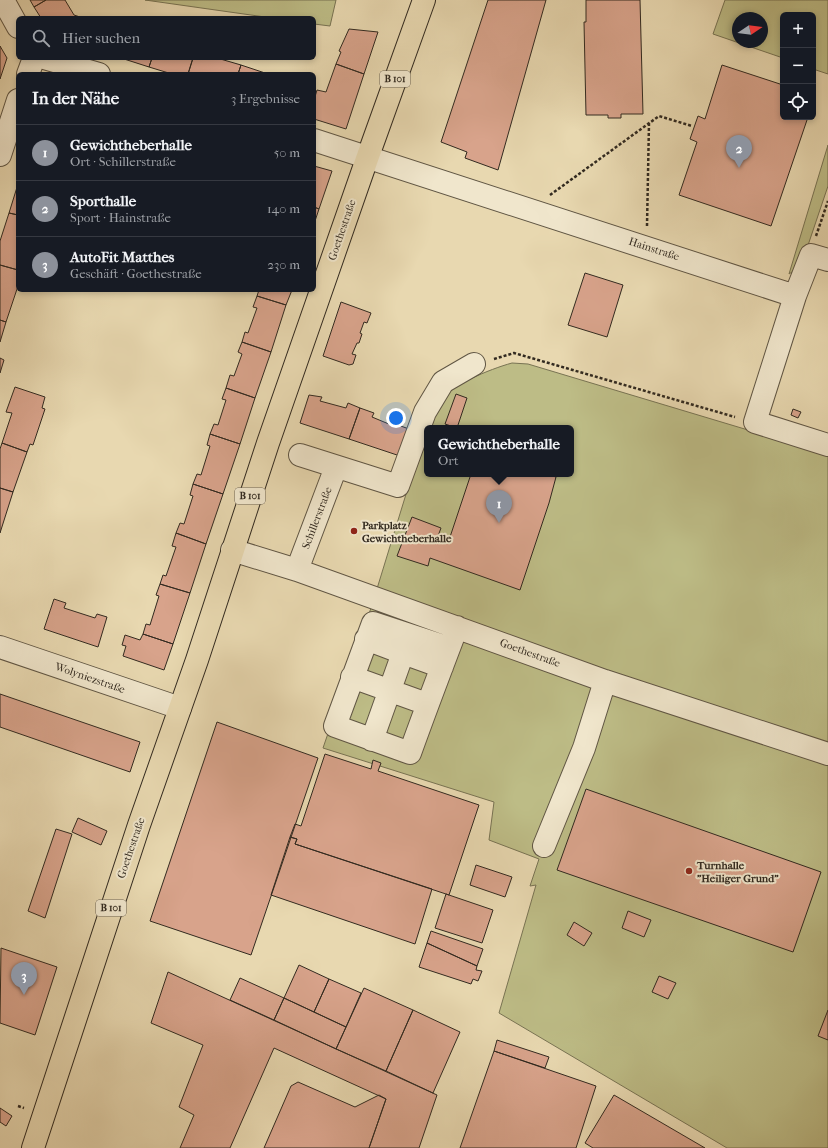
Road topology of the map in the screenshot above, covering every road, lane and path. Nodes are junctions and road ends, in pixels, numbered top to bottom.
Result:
1 (2, 0) edge
2 (423, 0) edge
3 (16, 24) edge
4 (33, 60) edge
5 (51, 60) edge
6 (29, 72) edge
7 (92, 72) edge
8 (16, 105) edge
9 (649, 124) junction
10 (692, 126) dead end
11 (316, 141) edge
12 (0, 155) edge
13 (368, 156) junction
14 (828, 201) edge
15 (530, 209) junction
16 (644, 246) junction
17 (819, 257) edge
18 (795, 296) junction
19 (474, 364) joint
20 (755, 422) junction
21 (828, 445) edge
22 (300, 454) dead end
23 (336, 467) junction
24 (232, 550) junction
25 (297, 570) junction
26 (457, 627) junction
27 (366, 639) junction
28 (0, 647) edge
29 (403, 653) junction
30 (446, 657) junction
31 (352, 677) junction
32 (605, 681) junction
33 (390, 691) junction
34 (427, 704) junction
35 (180, 708) junction
36 (372, 740) junction
37 (828, 754) edge
38 (544, 846) dead end
39 (33, 1148) edge

1 - 3 street
2 - 13 main road, Goethestraße / B 101
4 - 6 street
5 - 7 street
8 - 12 street
9 - 10 path
9 - 15 path
9 - 16 path
11 - 13 street, Hainstraße
13 - 15 street, Hainstraße
13 - 24 main road, Goethestraße / B 101
14 - 17 path
15 - 16 street, Hainstraße
16 - 18 street, Hainstraße
17 - 18 street
18 - 20 street
19 - 20 path
19 - 23 street
20 - 21 street
22 - 23 street
23 - 25 street, Schillerstraße
24 - 25 street, Goethestraße
24 - 35 main road, Goethestraße / B 101
25 - 26 street, Goethestraße
26 - 30 street
26 - 32 street, Goethestraße
27 - 29 street
27 - 30 street
27 - 31 street
28 - 35 street, Wolyniezstraße
29 - 30 street
29 - 33 street
30 - 34 street
31 - 33 street
31 - 36 street
32 - 37 street, Goethestraße
32 - 38 street
33 - 34 street
33 - 36 street
34 - 36 street
35 - 39 main road, Goethestraße / B 101

